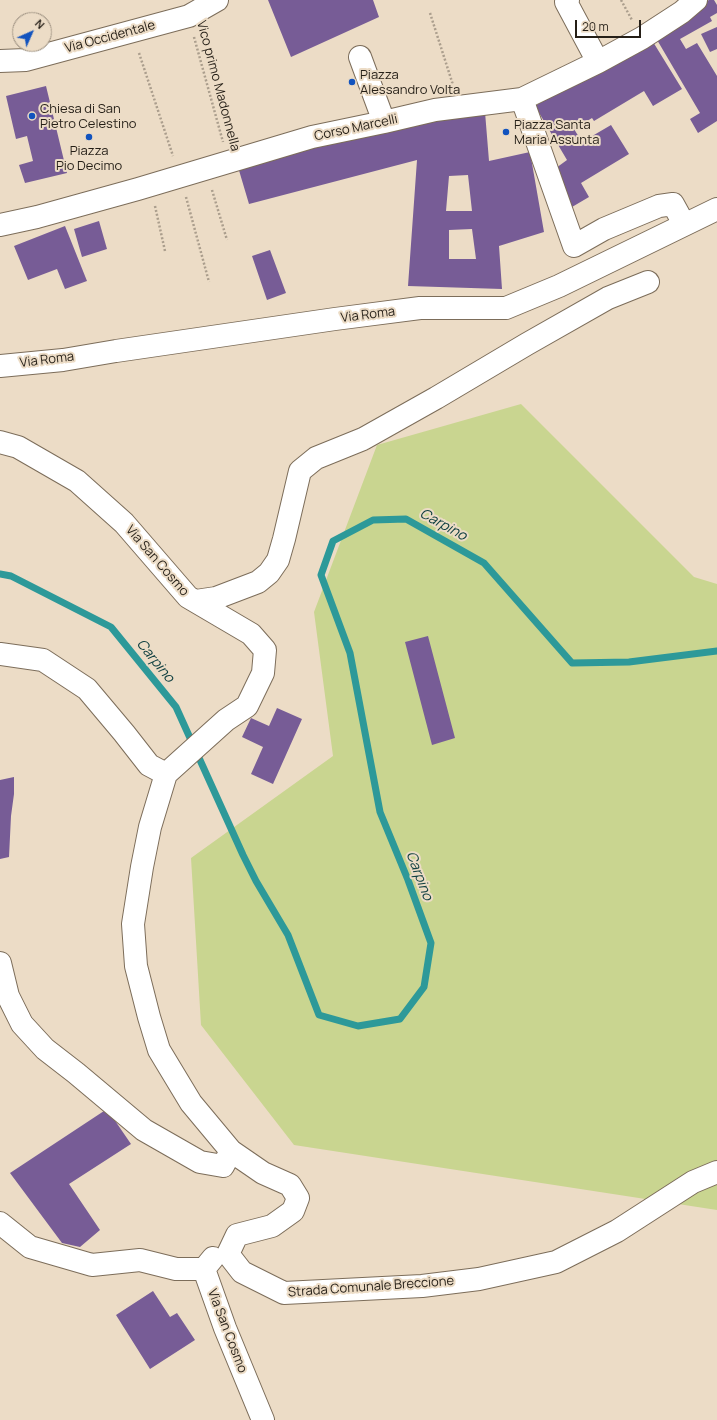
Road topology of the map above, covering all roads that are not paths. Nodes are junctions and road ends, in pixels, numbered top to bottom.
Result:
1 (217, 0) edge
2 (568, 0) edge
3 (696, 0) edge
4 (360, 57) dead end
5 (0, 61) edge
6 (598, 62) junction
7 (522, 99) junction
8 (384, 122) junction
9 (717, 208) edge
10 (684, 224) junction
11 (0, 225) edge
12 (648, 282) dead end
13 (0, 366) edge
14 (0, 442) edge
15 (196, 601) junction
16 (0, 654) edge
17 (170, 770) junction
18 (0, 963) edge
19 (231, 1151) junction
20 (717, 1172) edge
21 (0, 1223) edge
22 (228, 1254) junction
23 (204, 1269) junction
24 (263, 1420) edge

1 - 5 street, Via Occidentale
2 - 6 street
3 - 6 street, Corso Marcelli
4 - 8 street
6 - 7 street, Corso Marcelli
7 - 8 street, Corso Marcelli
7 - 10 street
8 - 11 street, Corso Marcelli
9 - 10 street, Via Roma
10 - 13 street, Via Roma
12 - 15 street
14 - 15 street, Via San Cosmo
15 - 17 street, Via San Cosmo
16 - 17 street
17 - 19 street
18 - 19 street
19 - 22 street
20 - 22 street, Strada Comunale Breccione
21 - 23 street
22 - 23 street
23 - 24 street, Via San Cosmo

